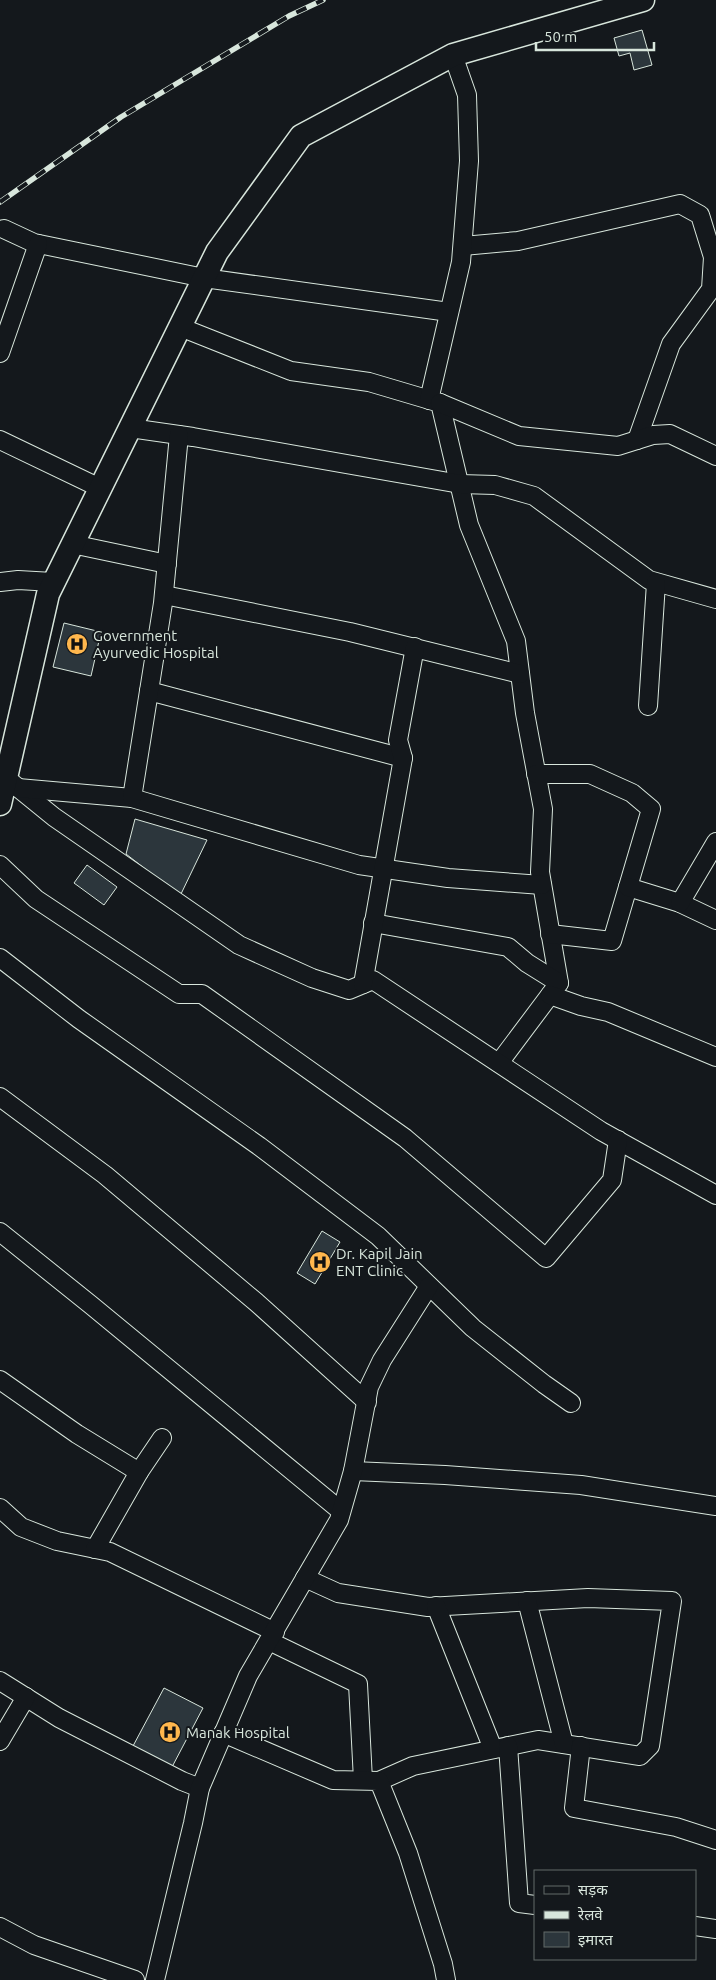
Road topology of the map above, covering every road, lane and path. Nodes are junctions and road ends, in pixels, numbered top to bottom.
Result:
1 (643, 0) edge
2 (453, 55) junction
3 (4, 230) dead end
4 (38, 244) junction
5 (463, 246) junction
6 (204, 278) junction
7 (449, 312) junction
8 (180, 327) junction
9 (0, 353) edge
10 (434, 402) junction
11 (130, 428) junction
12 (179, 435) junction
13 (0, 440) edge
14 (637, 440) junction
15 (716, 456) edge
16 (460, 484) junction
17 (100, 488) junction
18 (72, 544) junction
19 (166, 564) junction
20 (0, 582) edge
21 (53, 582) junction
22 (656, 583) junction
23 (164, 595) junction
24 (716, 599) edge
25 (415, 647) junction
26 (520, 674) junction
27 (149, 691) junction
28 (648, 706) dead end
29 (403, 758) junction
30 (536, 774) junction
31 (12, 783) junction
32 (132, 798) junction
33 (0, 804) edge
34 (716, 842) edge
35 (0, 865) edge
36 (383, 868) junction
37 (542, 885) junction
38 (628, 887) junction
39 (680, 903) junction
40 (716, 920) edge
41 (373, 923) junction
42 (550, 934) junction
43 (0, 958) edge
44 (363, 984) junction
45 (555, 989) junction
46 (716, 1057) edge
47 (499, 1063) junction
48 (0, 1097) edge
49 (618, 1140) junction
50 (716, 1195) edge
51 (0, 1232) edge
52 (429, 1286) junction
53 (0, 1380) edge
54 (367, 1402) junction
55 (570, 1403) dead end
56 (162, 1438) dead end
57 (352, 1471) junction
58 (139, 1472) junction
59 (716, 1506) edge
60 (0, 1508) edge
61 (341, 1511) junction
62 (95, 1549) junction
63 (305, 1578) junction
64 (527, 1601) junction
65 (436, 1606) junction
66 (272, 1636) junction
67 (0, 1681) edge
68 (26, 1697) junction
69 (223, 1733) junction
70 (0, 1740) edge
71 (573, 1745) junction
72 (501, 1747) junction
73 (371, 1781) junction
74 (200, 1788) junction
75 (716, 1840) edge
76 (534, 1905) edge
77 (696, 1926) edge
78 (716, 1929) edge
79 (4, 1930) edge
80 (135, 1980) edge
81 (155, 1980) edge
82 (446, 1980) edge

1 - 2 main road
2 - 5 street
2 - 6 main road
3 - 4 street
4 - 6 street
4 - 9 street
5 - 7 street
5 - 14 street
6 - 7 street
6 - 8 main road
7 - 10 street
8 - 10 street
8 - 11 main road
10 - 14 street
10 - 16 street
11 - 12 street
11 - 17 main road
12 - 16 street
12 - 19 street
13 - 17 street
14 - 15 street
16 - 22 street
16 - 26 street
17 - 18 main road
18 - 19 street
18 - 21 main road
19 - 23 street
20 - 21 street
21 - 31 main road
22 - 24 street
22 - 28 street
23 - 25 street
23 - 27 street
25 - 26 street
25 - 29 street
26 - 30 street
27 - 29 street
27 - 32 street
29 - 36 street
30 - 37 street
30 - 38 street
31 - 32 street
31 - 33 main road
31 - 44 street
32 - 36 street
34 - 39 street
35 - 49 street
36 - 37 street
36 - 41 street
37 - 42 street
38 - 39 street
38 - 42 street
39 - 40 street
41 - 44 street
41 - 45 street
42 - 45 street
43 - 52 street
44 - 47 street
45 - 46 street
45 - 47 street
47 - 49 street
48 - 54 street
49 - 50 street
51 - 61 street
52 - 54 street
52 - 55 street
53 - 58 street
54 - 57 street
56 - 58 street
57 - 59 street
57 - 61 street
58 - 62 street
60 - 62 street
61 - 63 street
62 - 66 street
63 - 65 street
63 - 66 street
64 - 65 street
64 - 71 street
64 - 71 street
65 - 72 street
66 - 69 street
66 - 73 street
67 - 68 street
68 - 70 street
68 - 74 street
69 - 73 street
69 - 74 street
71 - 72 street
71 - 75 street
72 - 73 street
72 - 76 street
73 - 82 street
74 - 81 street
77 - 78 street
79 - 80 street

